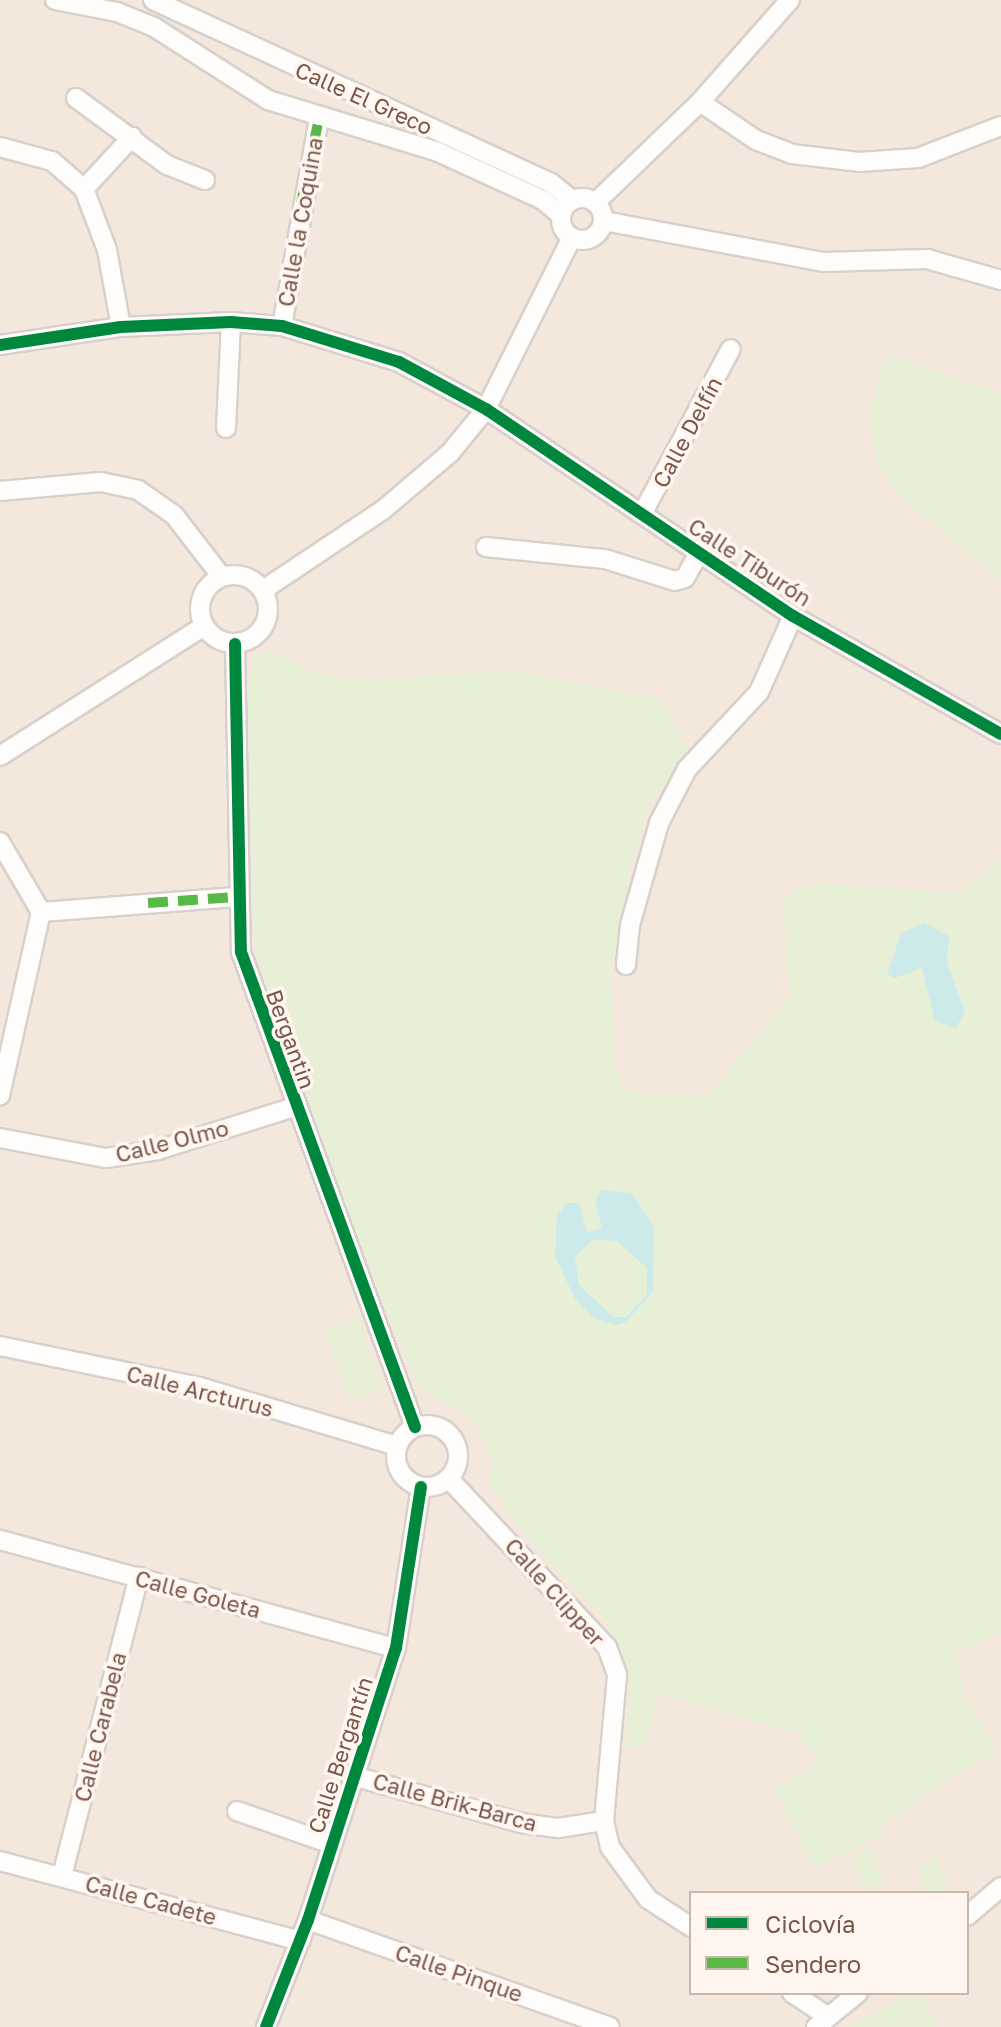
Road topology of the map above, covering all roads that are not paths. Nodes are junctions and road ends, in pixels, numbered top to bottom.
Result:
1 (55, 0) edge
2 (153, 0) edge
3 (790, 0) edge
4 (76, 98) dead end
5 (700, 102) junction
6 (319, 118) junction
7 (1001, 126) edge
8 (132, 137) junction
9 (0, 147) edge
10 (205, 180) dead end
11 (84, 189) junction
12 (596, 202) junction
13 (567, 208) junction
14 (604, 221) junction
15 (572, 237) junction
16 (1001, 280) edge
17 (231, 322) junction
18 (282, 326) junction
19 (121, 327) junction
20 (0, 345) edge
21 (731, 349) dead end
22 (486, 409) junction
23 (226, 428) dead end
24 (0, 491) edge
25 (642, 514) junction
26 (486, 547) dead end
27 (699, 553) junction
28 (222, 577) junction
29 (263, 590) junction
30 (793, 616) junction
31 (204, 626) junction
32 (235, 644) junction
33 (1001, 734) edge
34 (0, 756) edge
35 (0, 842) edge
36 (236, 897) junction
37 (41, 912) junction
38 (626, 965) dead end
39 (0, 1095) edge
40 (294, 1107) junction
41 (0, 1138) edge
42 (0, 1346) edge
43 (415, 1427) junction
44 (397, 1446) junction
45 (449, 1479) junction
46 (421, 1487) junction
47 (0, 1540) edge
48 (139, 1577) junction
49 (396, 1648) junction
50 (353, 1776) junction
51 (237, 1811) dead end
52 (604, 1821) junction
53 (331, 1844) junction
54 (0, 1861) edge
55 (62, 1876) junction
56 (1001, 1887) edge
57 (969, 1914) edge
58 (308, 1920) junction
59 (689, 1926) edge
60 (301, 1941) junction
61 (794, 1995) edge
62 (855, 1995) edge
63 (822, 2021) edge
64 (266, 2027) edge
65 (610, 2027) edge

1 - 6 street
2 - 13 street, Calle El Greco
3 - 5 street
4 - 8 street
5 - 7 street
5 - 12 street
6 - 13 street
6 - 18 street, Calle la Coquina
8 - 10 street
8 - 11 street
9 - 11 street
11 - 19 street
12 - 13 street
12 - 14 street
13 - 15 street
14 - 15 street
14 - 16 street
15 - 22 street
17 - 18 street, Calle Tiburón
17 - 19 street, Calle Tiburón
17 - 23 street
18 - 22 street, Calle Tiburón
19 - 20 street, Calle Tiburón
21 - 25 street, Calle Delfín
22 - 25 street, Calle Tiburón
22 - 29 street
24 - 28 street
25 - 27 street, Calle Tiburón
26 - 27 street
27 - 30 street, Calle Tiburón
28 - 29 street
28 - 31 street
29 - 32 street
30 - 33 street, Calle Tiburón
30 - 38 street
31 - 32 street
31 - 34 street
32 - 36 street, Bergantin
35 - 37 street
36 - 37 street
36 - 40 street, Bergantin
37 - 39 street
40 - 41 street, Calle Olmo
40 - 43 street, Bergantin
42 - 44 street, Calle Arcturus
43 - 44 street
43 - 45 street
44 - 46 street
45 - 46 street
45 - 52 street, Calle Clipper
46 - 49 street, Calle Bergantín
47 - 48 street, Calle Goleta
48 - 49 street, Calle Goleta
48 - 55 street, Calle Carabela
49 - 50 street, Calle Bergantín
50 - 52 street, Calle Brik-Barca
50 - 53 street, Calle Bergantín
51 - 53 street
52 - 59 street, Calle Clipper
53 - 58 street, Calle Bergantín
54 - 55 street, Calle Cadete
55 - 60 street, Calle Cadete
56 - 57 street
58 - 60 street, Calle Bergantín
58 - 65 street, Calle Pinque
60 - 64 street, Calle Bergantín
61 - 63 street
62 - 63 street

